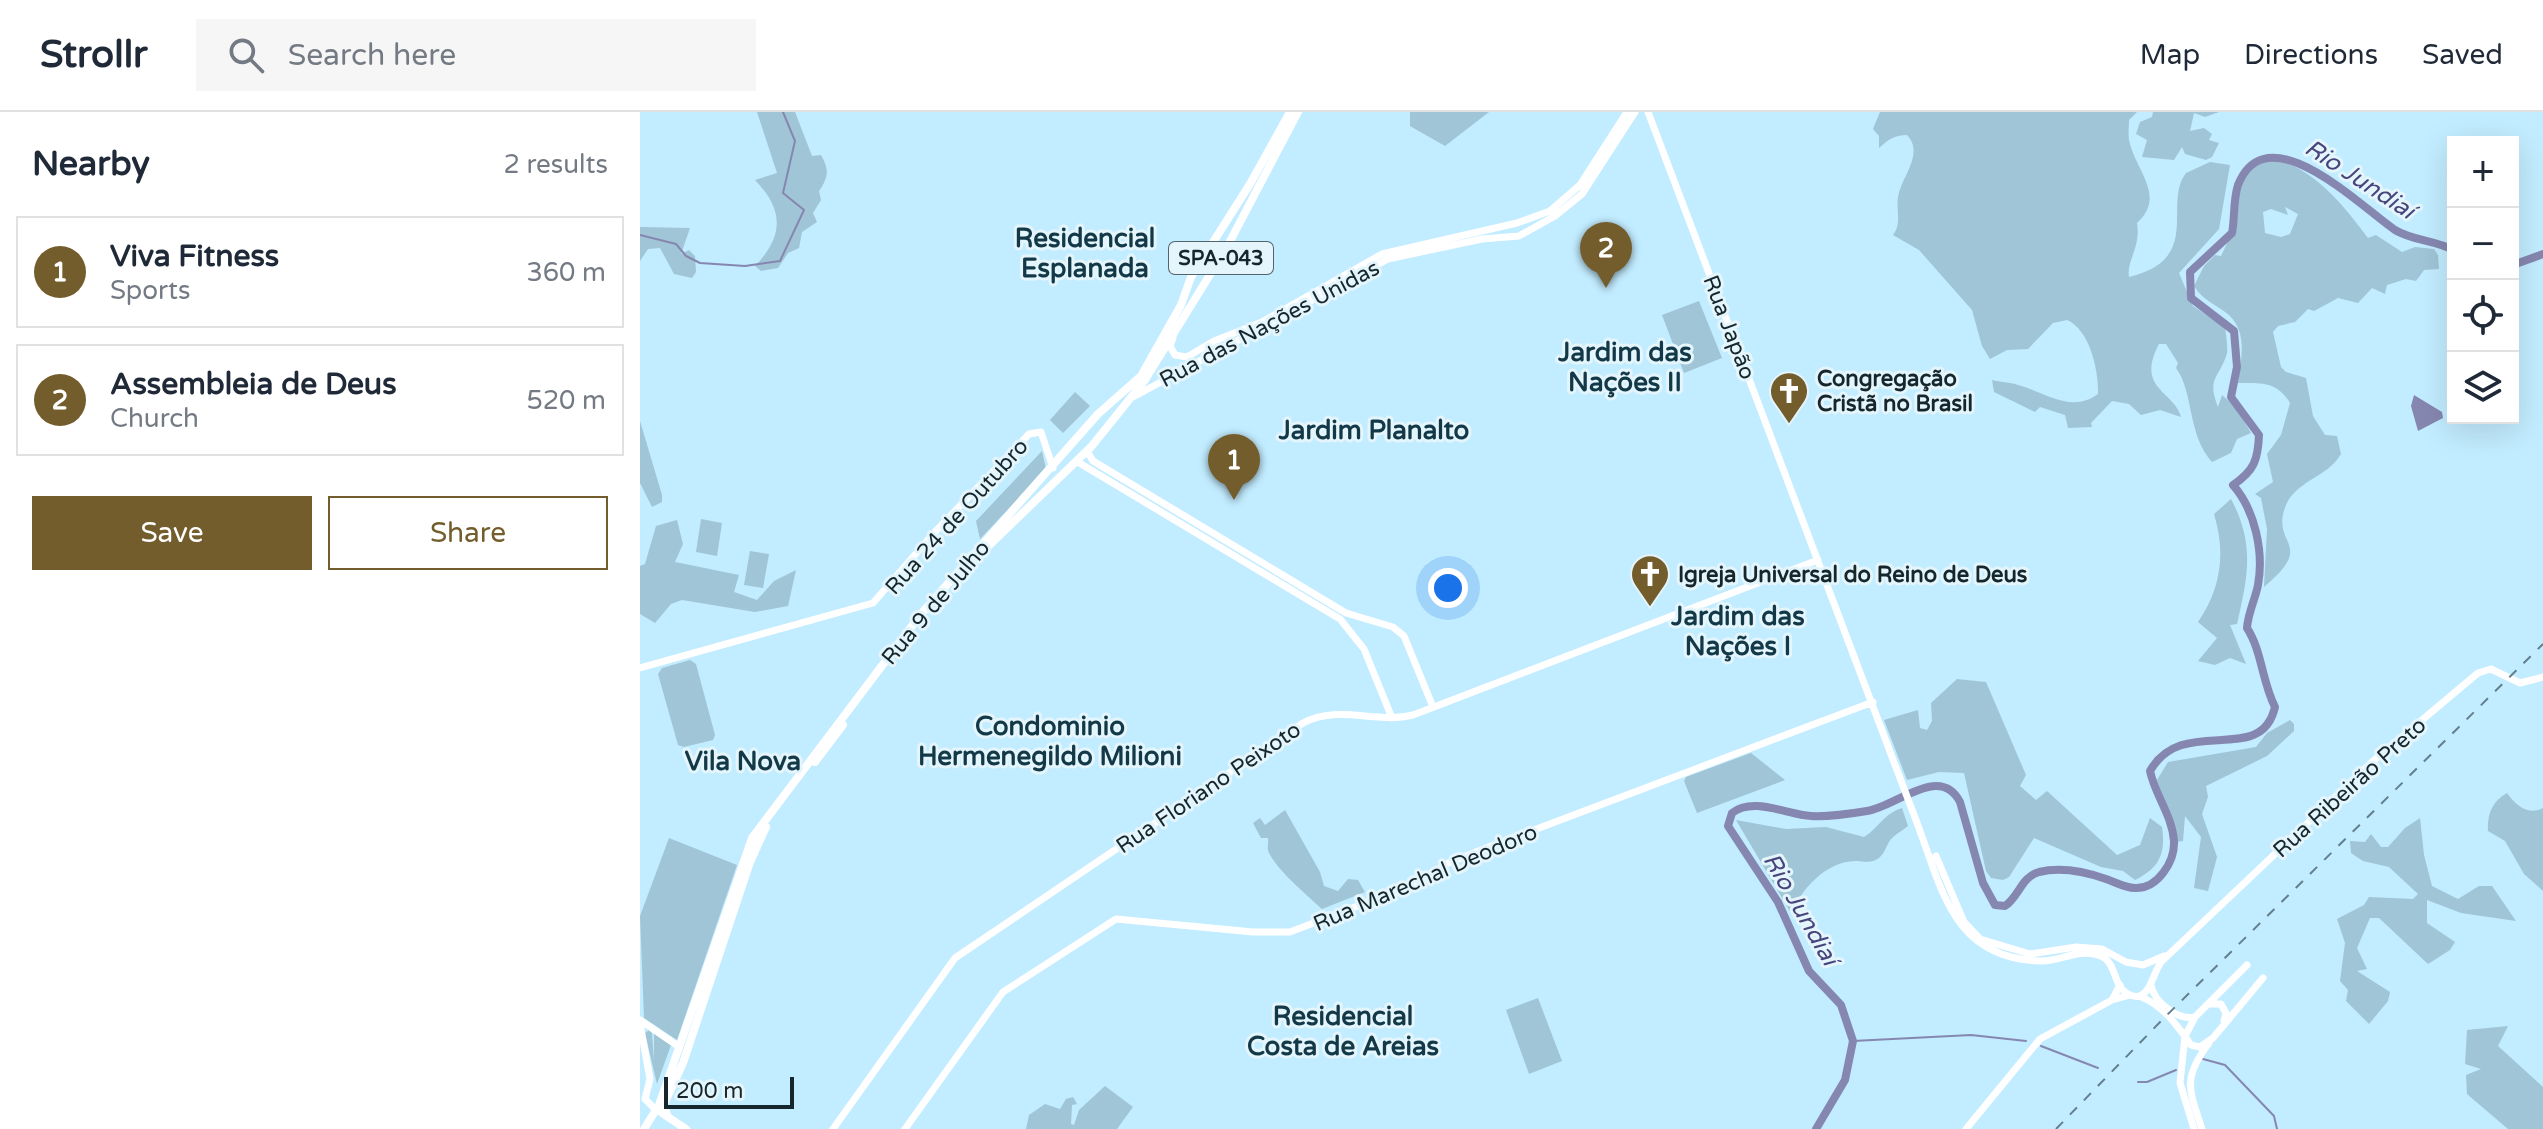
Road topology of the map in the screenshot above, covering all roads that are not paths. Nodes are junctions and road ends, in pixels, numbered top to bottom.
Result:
1 (1290, 112) edge
2 (1298, 112) edge
3 (1627, 112) edge
4 (1635, 112) edge
5 (1648, 112) edge
6 (1517, 223) junction
7 (1502, 226) junction
8 (1522, 234) junction
9 (1503, 239) junction
10 (1215, 240) junction
11 (1227, 247) junction
12 (1195, 271) junction
13 (1208, 278) junction
14 (1182, 320) junction
15 (1134, 385) junction
16 (1133, 397) junction
17 (1106, 429) junction
18 (1076, 440) junction
19 (1089, 449) junction
20 (1076, 461) junction
21 (1053, 468) junction
22 (1042, 479) junction
23 (1030, 503) junction
24 (1154, 507) junction
25 (1187, 517) junction
26 (1204, 537) junction
27 (1251, 557) junction
28 (1818, 560) junction
29 (1268, 570) junction
30 (1283, 579) junction
31 (915, 620) junction
32 (894, 657) junction
33 (640, 668) edge
34 (2543, 677) edge
35 (1873, 702) junction
36 (1433, 707) junction
37 (1392, 718) junction
38 (820, 745) junction
39 (803, 776) junction
40 (1913, 810) junction
41 (2172, 953) junction
42 (2133, 964) junction
43 (2143, 965) junction
44 (2247, 965) dead end
45 (2263, 978) dead end
46 (2152, 982) junction
47 (2120, 983) junction
48 (2134, 995) junction
49 (2112, 1000) junction
50 (2206, 1005) junction
51 (2195, 1017) junction
52 (640, 1022) edge
53 (2223, 1023) junction
54 (652, 1028) junction
55 (642, 1033) edge
56 (2185, 1036) junction
57 (2213, 1038) junction
58 (678, 1046) junction
59 (675, 1084) junction
60 (655, 1106) junction
61 (644, 1129) edge
62 (686, 1129) edge
63 (833, 1129) edge
64 (905, 1129) edge
65 (1966, 1129) edge
66 (2194, 1129) edge
67 (2202, 1129) edge

1 - 10 main road, Rua 9 de Julho / SPA-043
2 - 11 main road, Rua 9 de Julho / SPA-043
3 - 6 street, Rua das Nações Unidas
4 - 8 street, Rua das Nações Unidas
5 - 28 street, Rua Japão
6 - 7 street, Rua das Nações Unidas
6 - 8 street
7 - 9 street
7 - 14 street, Rua das Nações Unidas
8 - 9 street, Rua das Nações Unidas
9 - 16 street, Rua das Nações Unidas
10 - 11 main road
10 - 12 main road, Rua 9 de Julho / SPA-043
11 - 13 main road, Rua 9 de Julho / SPA-043
12 - 13 main road
12 - 15 main road, Rua 9 de Julho / SPA-043
13 - 14 main road, Rua 9 de Julho / SPA-043
14 - 16 main road, Rua 9 de Julho / SPA-043
15 - 17 main road
15 - 18 main road, Rua 9 de Julho
16 - 17 main road, Rua 9 de Julho
17 - 19 main road, Rua 9 de Julho
18 - 19 main road
18 - 20 main road
18 - 21 main road, Rua 9 de Julho
19 - 20 main road, Rua 9 de Julho
19 - 25 street
20 - 23 main road, Rua 9 de Julho
20 - 24 street
21 - 22 main road, Rua 9 de Julho
21 - 33 street, Rua 24 de Outubro
22 - 23 main road
22 - 31 main road, Rua 9 de Julho
23 - 32 main road, Rua 9 de Julho
24 - 25 street
24 - 26 street
25 - 27 street
26 - 27 street
26 - 29 street
27 - 29 street
28 - 35 street, Rua Japão
28 - 36 street, Rua Floriano Peixoto
29 - 30 street
30 - 36 street
30 - 37 street
31 - 32 main road
31 - 38 main road, Rua 9 de Julho
32 - 39 main road, Rua 9 de Julho
34 - 41 street, Rua Ribeirão Preto
35 - 40 street, Rua Japão
35 - 64 street, Rua Marechal Deodoro
36 - 37 street, Rua Floriano Peixoto
37 - 63 street, Rua Floriano Peixoto
38 - 39 main road
38 - 58 main road, Rua 9 de Julho
39 - 59 main road, Rua 9 de Julho
40 - 42 street, Rua Japão
40 - 47 street, Rua Japão
41 - 43 street, Rua Ribeirão Preto
41 - 46 street, Rua Ribeirão Preto
42 - 43 street, Rua Ribeirão Preto
42 - 47 street
43 - 46 street
44 - 50 street
45 - 53 street
46 - 48 street, Rua Ribeirão Preto
46 - 51 street
47 - 48 street
47 - 49 street
48 - 49 street, Rua Ribeirão Preto
48 - 56 street
49 - 65 street, Rua Ribeirão Preto
50 - 51 street
50 - 53 street
51 - 56 street
52 - 54 street
52 - 55 street
53 - 57 street
54 - 55 street
54 - 58 street
55 - 60 street
56 - 57 street
56 - 66 street
57 - 67 street
58 - 59 main road
58 - 60 main road, Rua 9 de Julho
59 - 60 main road, Rua 9 de Julho
60 - 61 main road, Rua 9 de Julho
60 - 62 main road

